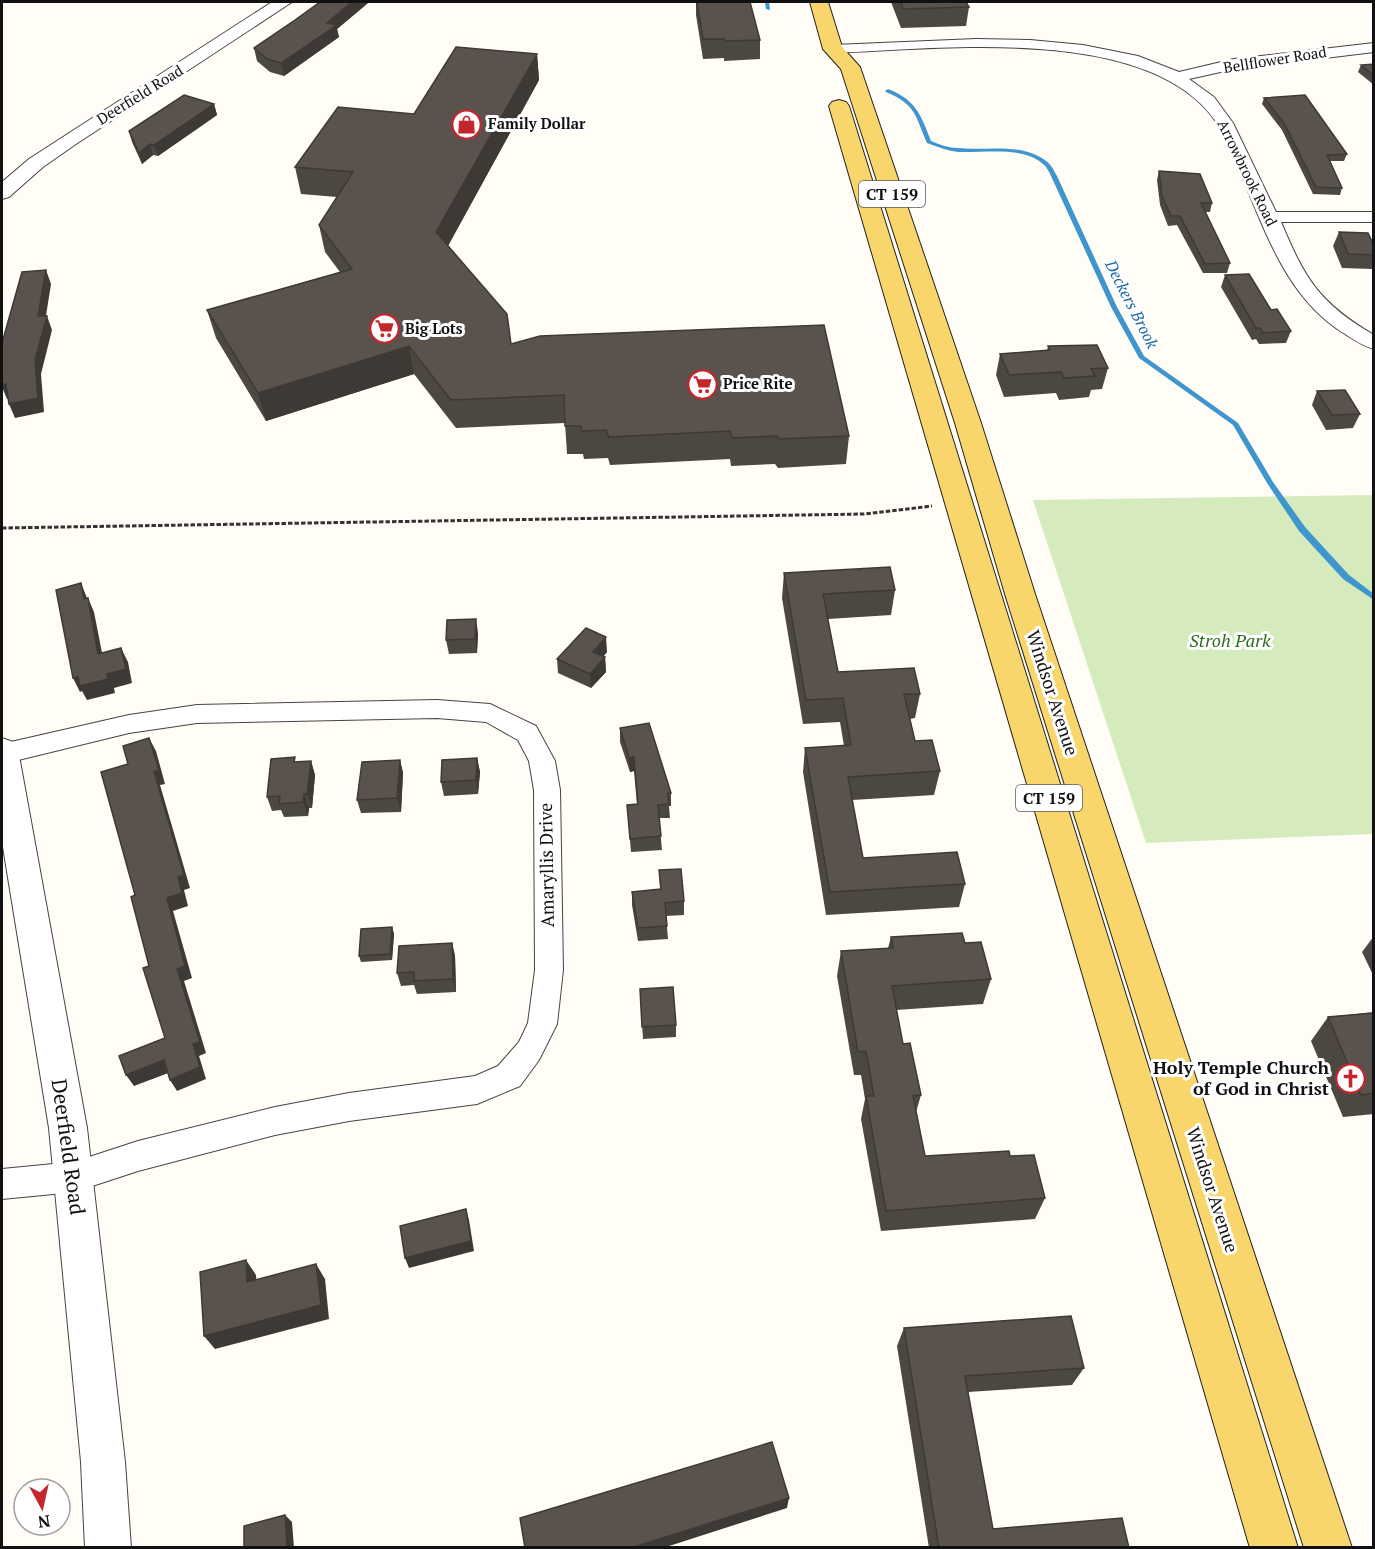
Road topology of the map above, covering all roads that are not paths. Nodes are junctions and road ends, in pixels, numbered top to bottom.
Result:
1 (283, 2) edge
2 (819, 2) edge
3 (1374, 46) edge
4 (833, 49) junction
5 (1177, 77) junction
6 (2, 193) edge
7 (1270, 217) junction
8 (1374, 217) edge
9 (1374, 343) edge
10 (1038, 703) junction
11 (2, 752) edge
12 (1137, 958) junction
13 (1097, 961) junction
14 (74, 1177) junction
15 (2, 1184) edge
16 (108, 1548) edge
17 (1274, 1548) edge
18 (1328, 1548) edge

1 - 6 street, Deerfield Road
2 - 4 main road, Windsor Avenue / CT 159
3 - 5 street, Bellflower Road
4 - 5 street, Arrowbrook Road
4 - 10 main road, Windsor Avenue / CT 159
5 - 7 street, Arrowbrook Road
7 - 8 street
7 - 9 street, Arrowbrook Road
10 - 12 main road, Windsor Avenue / CT 159
10 - 13 main road, Windsor Avenue / CT 159
11 - 14 street, Deerfield Road
11 - 14 street, Amaryllis Drive
12 - 13 main road
12 - 18 main road, Windsor Avenue / CT 159
13 - 17 main road, Windsor Avenue / CT 159
14 - 15 street, Amaryllis Drive
14 - 16 street, Deerfield Road

